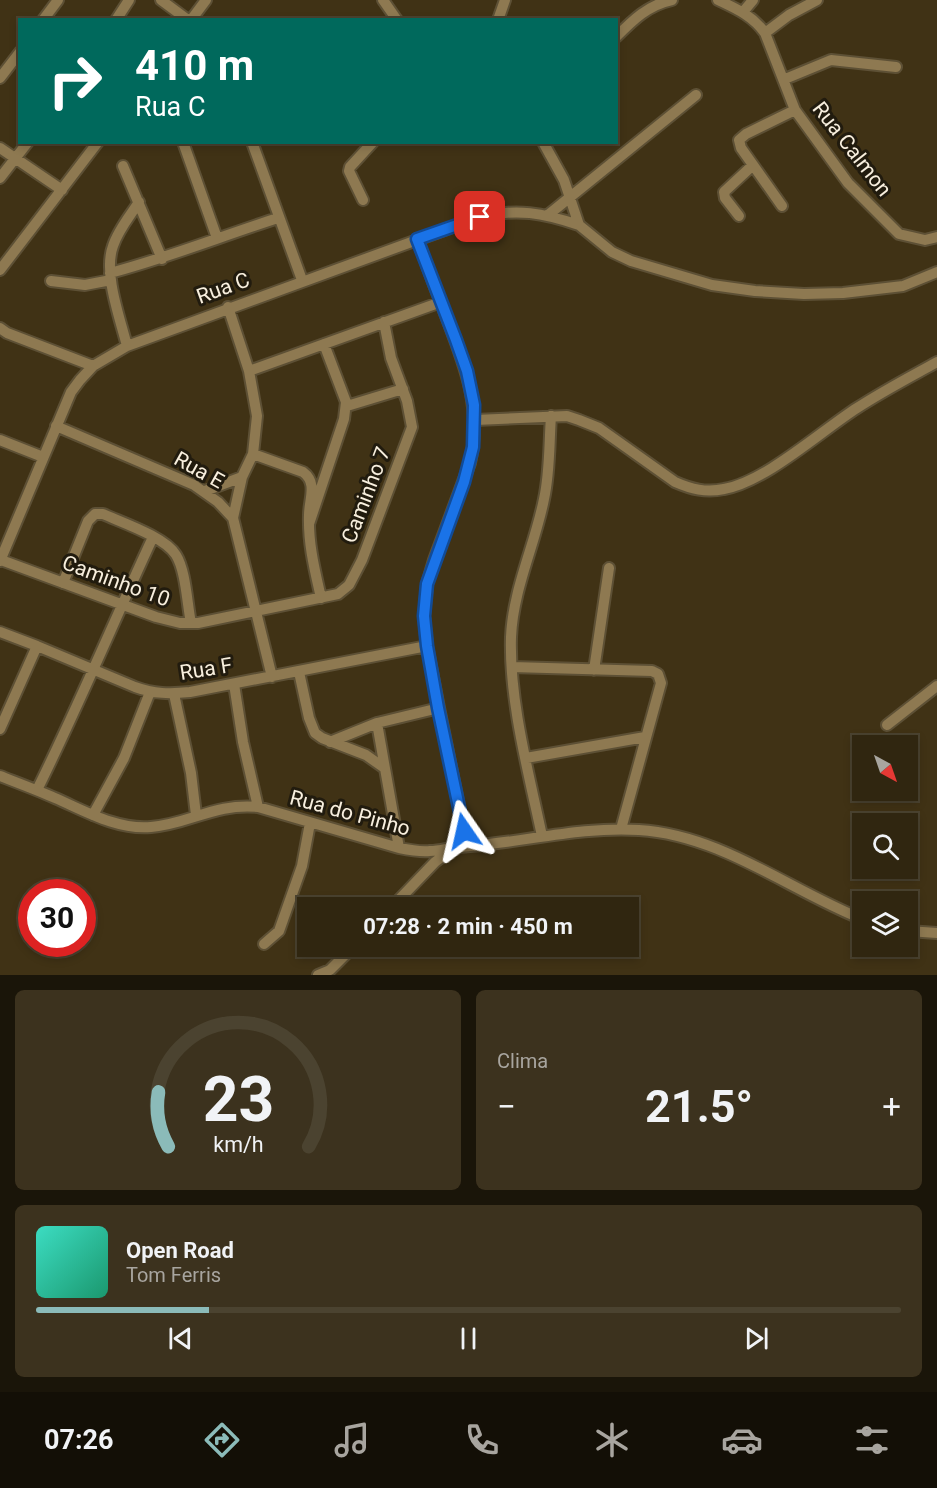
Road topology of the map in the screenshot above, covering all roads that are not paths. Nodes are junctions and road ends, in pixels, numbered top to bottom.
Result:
1 (58, 0) edge
2 (129, 0) edge
3 (161, 0) edge
4 (206, 0) edge
5 (383, 0) edge
6 (505, 0) edge
7 (672, 0) edge
8 (718, 0) edge
9 (753, 0) edge
10 (817, 0) edge
11 (743, 12) junction
12 (44, 18) edge
13 (117, 18) edge
14 (187, 18) edge
15 (192, 18) edge
16 (396, 18) edge
17 (499, 18) edge
18 (765, 33) junction
19 (618, 35) edge
20 (18, 55) edge
21 (896, 67) dead end
22 (0, 78) edge
23 (785, 80) junction
24 (696, 95) dead end
25 (795, 110) junction
26 (26, 144) edge
27 (96, 144) edge
28 (184, 144) edge
29 (253, 144) edge
30 (371, 144) edge
31 (544, 144) edge
32 (0, 148) edge
33 (15, 159) junction
34 (753, 165) junction
35 (123, 166) dead end
36 (0, 178) edge
37 (62, 190) junction
38 (571, 198) junction
39 (363, 200) dead end
40 (139, 202) junction
41 (782, 206) dead end
42 (548, 215) junction
43 (739, 216) dead end
44 (278, 218) junction
45 (579, 225) junction
46 (937, 237) edge
47 (217, 238) junction
48 (417, 239) junction
49 (162, 259) junction
50 (0, 270) edge
51 (937, 272) edge
52 (111, 276) junction
53 (302, 280) junction
54 (51, 281) dead end
55 (442, 305) junction
56 (228, 307) junction
57 (385, 325) junction
58 (0, 328) edge
59 (324, 344) junction
60 (127, 346) junction
61 (937, 362) edge
62 (93, 366) junction
63 (249, 371) junction
64 (402, 389) junction
65 (347, 406) junction
66 (551, 416) junction
67 (475, 420) junction
68 (56, 426) junction
69 (0, 440) edge
70 (253, 454) junction
71 (43, 457) junction
72 (242, 477) junction
73 (205, 491) junction
74 (233, 518) junction
75 (309, 524) junction
76 (153, 537) junction
77 (0, 560) edge
78 (609, 568) dead end
79 (63, 584) junction
80 (321, 598) junction
81 (120, 606) junction
82 (255, 611) junction
83 (191, 623) junction
84 (0, 632) edge
85 (37, 646) junction
86 (427, 646) junction
87 (512, 667) junction
88 (92, 669) junction
89 (594, 669) junction
90 (299, 672) junction
91 (272, 677) junction
92 (234, 684) junction
93 (937, 686) edge
94 (150, 692) junction
95 (174, 694) junction
96 (438, 708) junction
97 (377, 723) junction
98 (887, 725) dead end
99 (0, 729) edge
100 (645, 737) junction
101 (330, 742) junction
102 (526, 758) junction
103 (383, 767) junction
104 (0, 776) edge
105 (37, 790) junction
106 (258, 807) junction
107 (93, 815) junction
108 (196, 815) junction
109 (310, 824) junction
110 (621, 829) junction
111 (542, 836) junction
112 (455, 847) junction
113 (399, 848) junction
114 (402, 897) edge
115 (852, 916) edge
116 (918, 932) edge
117 (937, 933) edge
118 (264, 944) dead end
119 (343, 957) edge
120 (318, 975) edge

1 - 12 street
2 - 13 street
3 - 14 street
4 - 15 street
5 - 16 street
6 - 17 street
7 - 19 street
8 - 11 street, Rua Calmon
9 - 11 street
10 - 18 street
11 - 18 street, Rua Calmon
18 - 23 street, Rua Calmon
20 - 22 street
21 - 23 street
23 - 25 street, Rua Calmon
24 - 38 street
25 - 34 street
25 - 46 street, Rua Calmon
26 - 33 street
27 - 37 street
28 - 47 street
29 - 44 street
30 - 39 street
31 - 38 street
32 - 33 street
33 - 36 street
33 - 37 street
34 - 41 street
34 - 43 street
35 - 40 street
37 - 50 street
38 - 42 street
38 - 45 street
40 - 49 street
40 - 52 street
42 - 45 street, Rua C
42 - 48 street, Rua C
44 - 47 street
44 - 53 street
45 - 51 street
47 - 49 street
48 - 53 street, Rua C
48 - 55 street
49 - 52 street
52 - 54 street
52 - 60 street
53 - 56 street, Rua C
55 - 57 street
55 - 67 street
56 - 60 street, Rua C
56 - 63 street
57 - 59 street
57 - 64 street, Caminho 7
58 - 62 street
59 - 63 street
59 - 65 street
60 - 62 street, Rua C
61 - 66 street
62 - 68 street, Rua C
63 - 70 street
64 - 65 street
64 - 80 street, Caminho 7
65 - 75 street
66 - 67 street
66 - 87 street
67 - 86 street
68 - 71 street, Rua C
68 - 73 street, Rua E
69 - 71 street
70 - 72 street
70 - 75 street
71 - 77 street, Rua C
72 - 73 street
72 - 74 street
73 - 74 street, Rua E
74 - 82 street, Rua E
75 - 80 street
76 - 79 street
76 - 81 street
76 - 83 street
77 - 79 street, Caminho 10
78 - 89 street
79 - 81 street, Caminho 10
80 - 82 street, Caminho 7
81 - 83 street, Caminho 10
81 - 88 street
82 - 83 street, Caminho 10
82 - 91 street, Rua E
84 - 85 street, Rua F
85 - 88 street, Rua F
85 - 99 street
86 - 90 street, Rua F
86 - 96 street
87 - 89 street
87 - 102 street
88 - 94 street, Rua F
88 - 105 street
89 - 100 street
90 - 91 street, Rua F
90 - 101 street
91 - 92 street, Rua F
92 - 95 street, Rua F
92 - 106 street
93 - 98 street
94 - 95 street, Rua F
94 - 107 street
95 - 108 street
96 - 97 street
96 - 112 street
97 - 101 street
97 - 103 street
100 - 102 street
100 - 110 street
101 - 103 street
102 - 111 street
103 - 113 street
104 - 105 street, Rua do Pinho
105 - 107 street, Rua do Pinho
106 - 108 street, Rua do Pinho
106 - 109 street, Rua do Pinho
107 - 108 street, Rua do Pinho
109 - 113 street, Rua do Pinho
109 - 118 street
110 - 111 street, Rua do Pinho
110 - 115 street, Rua do Pinho
111 - 112 street, Rua do Pinho
112 - 113 street, Rua do Pinho
112 - 114 street
116 - 117 street
119 - 120 street

